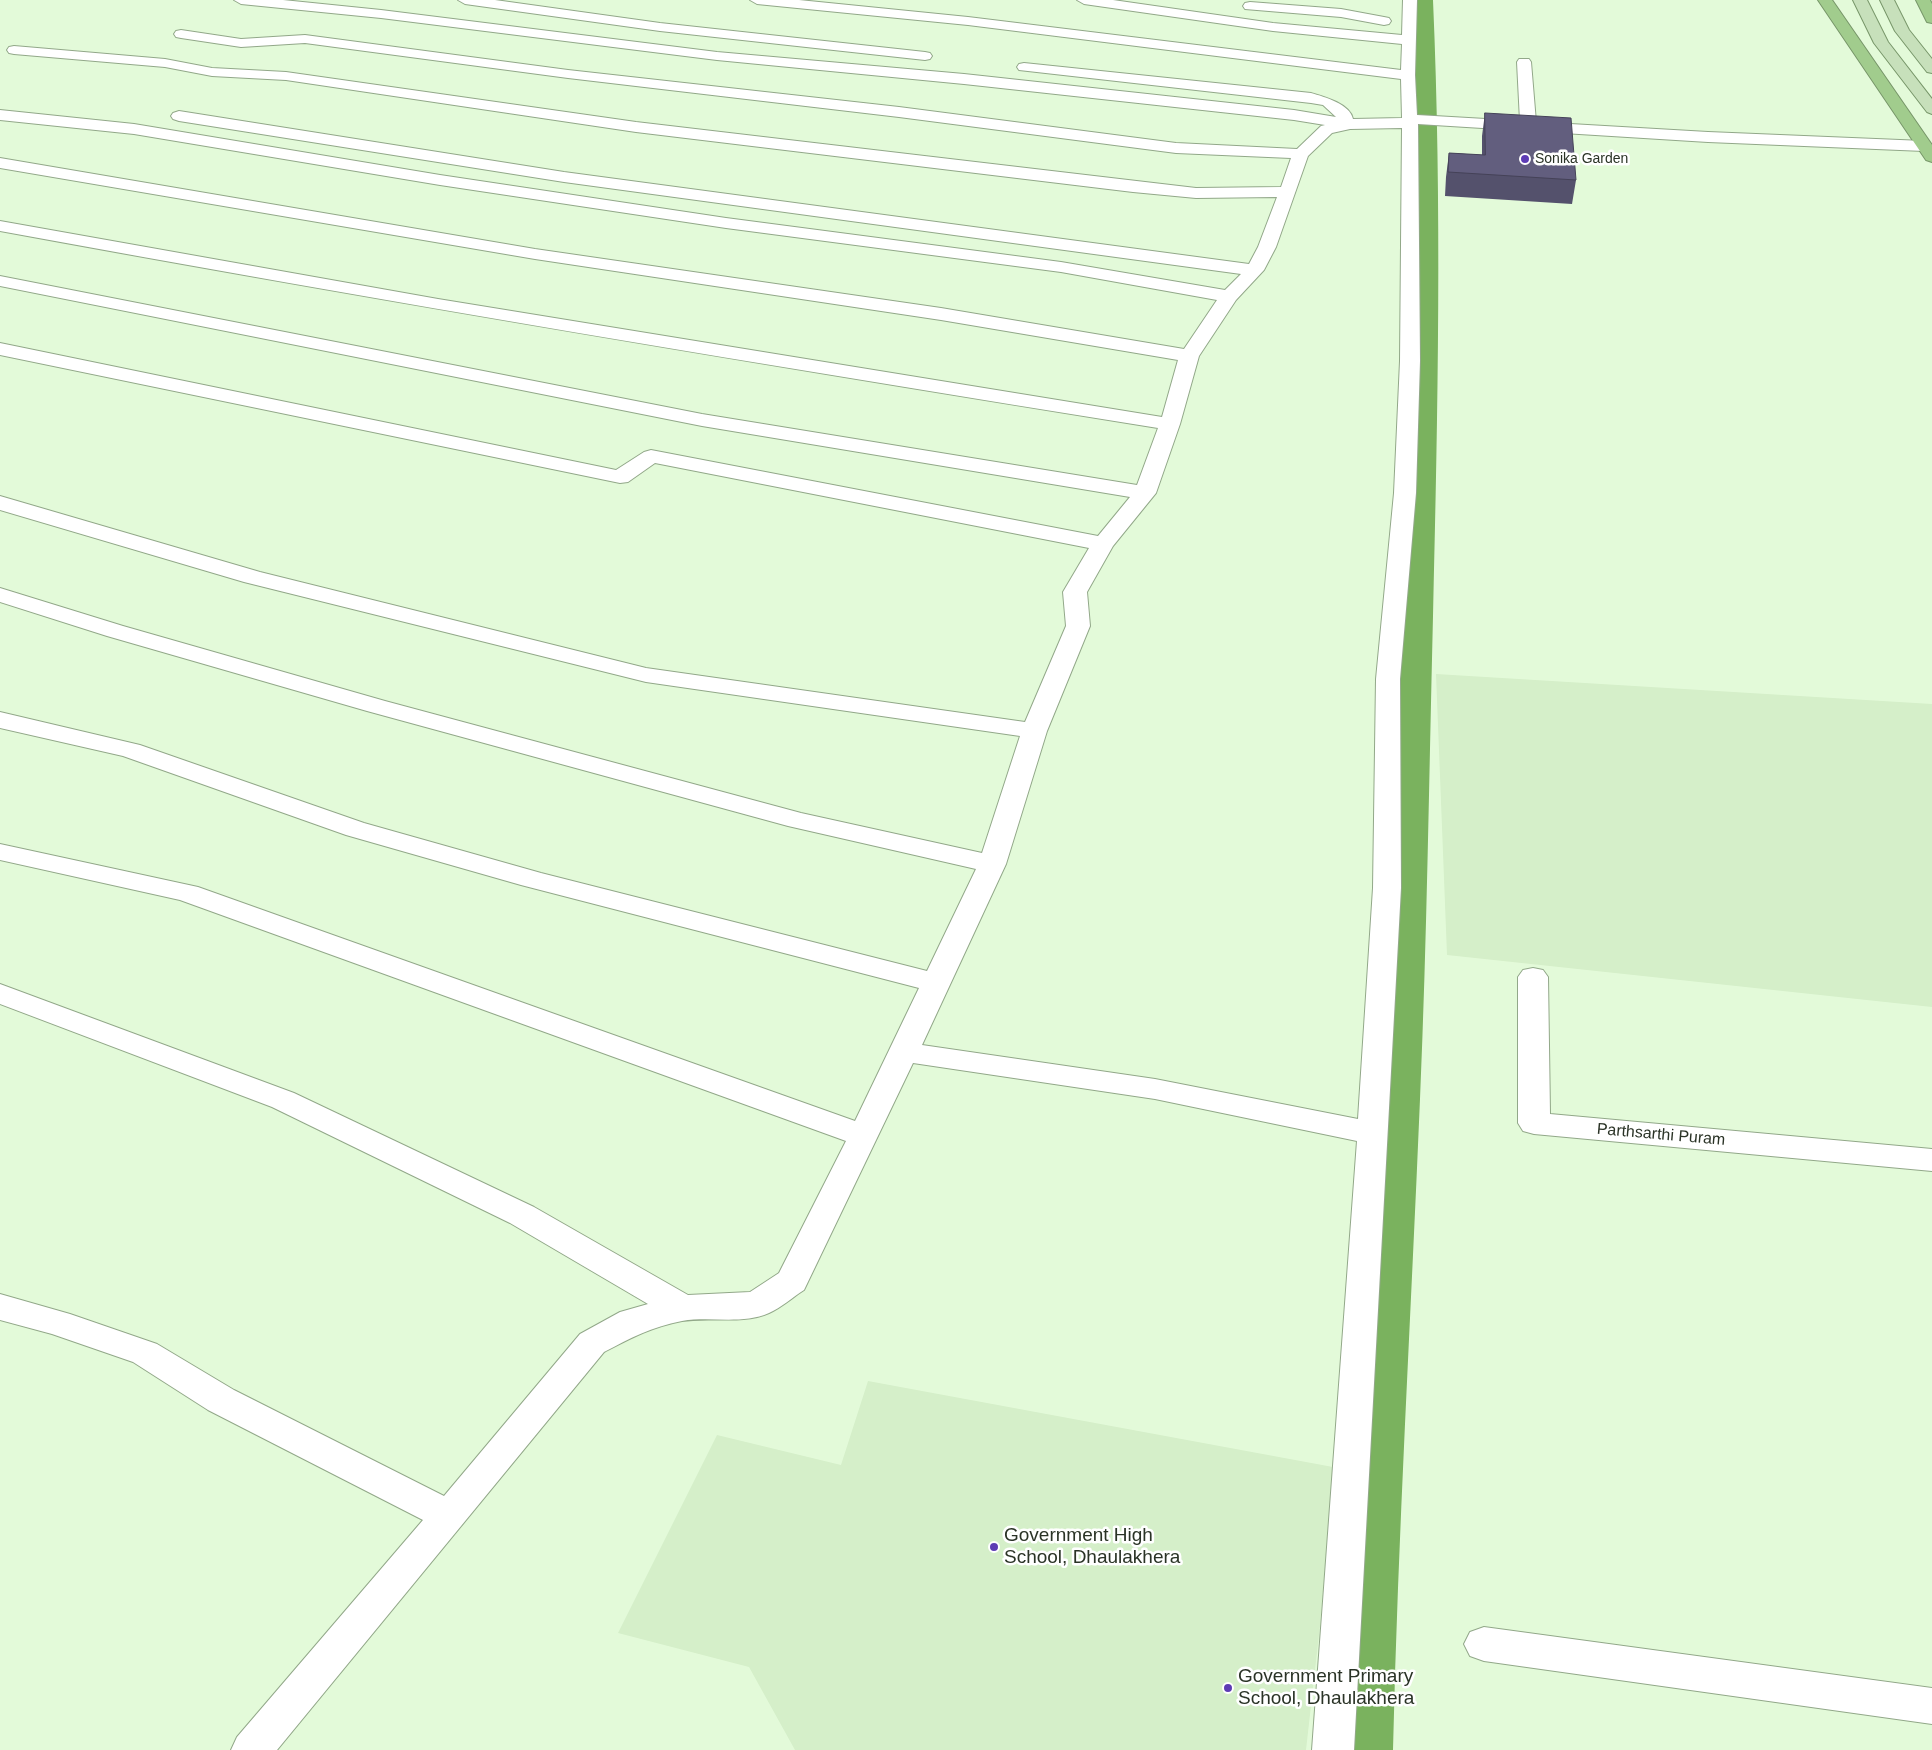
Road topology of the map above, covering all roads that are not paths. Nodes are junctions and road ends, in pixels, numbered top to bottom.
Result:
1 (241, 0) edge
2 (464, 0) edge
3 (757, 0) edge
4 (1084, 0) edge
5 (1825, 0) edge
6 (1860, 0) edge
7 (1887, 0) edge
8 (1924, 0) edge
9 (1236, 5) dead end
10 (1932, 19) edge
11 (1410, 22) edge
12 (181, 34) dead end
13 (14, 50) dead end
14 (935, 58) dead end
15 (1524, 62) dead end
16 (1013, 66) dead end
17 (1932, 69) edge
18 (1408, 75) junction
19 (1932, 109) edge
20 (0, 115) edge
21 (179, 116) dead end
22 (1418, 120) junction
23 (1350, 124) junction
24 (1528, 124) junction
25 (1928, 152) edge
26 (1301, 154) junction
27 (0, 164) edge
28 (1287, 192) junction
29 (0, 226) edge
30 (1255, 270) junction
31 (0, 281) edge
32 (1229, 296) junction
33 (0, 349) edge
34 (1189, 356) junction
35 (1170, 424) junction
36 (1144, 493) junction
37 (0, 503) edge
38 (1103, 544) junction
39 (0, 594) edge
40 (0, 720) edge
41 (1034, 731) junction
42 (0, 852) edge
43 (992, 864) junction
44 (1533, 977) dead end
45 (937, 983) junction
46 (0, 993) edge
47 (904, 1052) junction
48 (1373, 1133) junction
49 (864, 1136) junction
50 (1932, 1160) edge
51 (0, 1307) edge
52 (683, 1308) junction
53 (449, 1516) junction
54 (1484, 1644) dead end
55 (1932, 1706) edge
56 (252, 1750) edge
57 (1333, 1750) edge

1 - 23 street
2 - 14 street
3 - 18 street
4 - 11 street
5 - 25 highway
6 - 19 main road
7 - 17 main road
8 - 10 highway
9 - 11 street
11 - 18 street
12 - 26 street
13 - 28 street
15 - 24 street
16 - 23 street
18 - 22 street
20 - 32 street
21 - 30 street
22 - 23 street
22 - 24 street
22 - 48 street
23 - 26 street
24 - 25 street
26 - 28 street
27 - 34 street
28 - 30 street
29 - 35 street
30 - 32 street
31 - 36 street
32 - 34 street
33 - 38 street
34 - 35 street
35 - 36 street
36 - 38 street
37 - 41 street
38 - 41 street
39 - 43 street
40 - 45 street
41 - 43 street
42 - 49 street
43 - 45 street
44 - 50 street, Parthsarthi Puram
45 - 47 street
46 - 52 street
47 - 48 street
47 - 49 street
48 - 57 street
49 - 52 street
51 - 53 street
52 - 53 street
53 - 56 street
54 - 55 street

